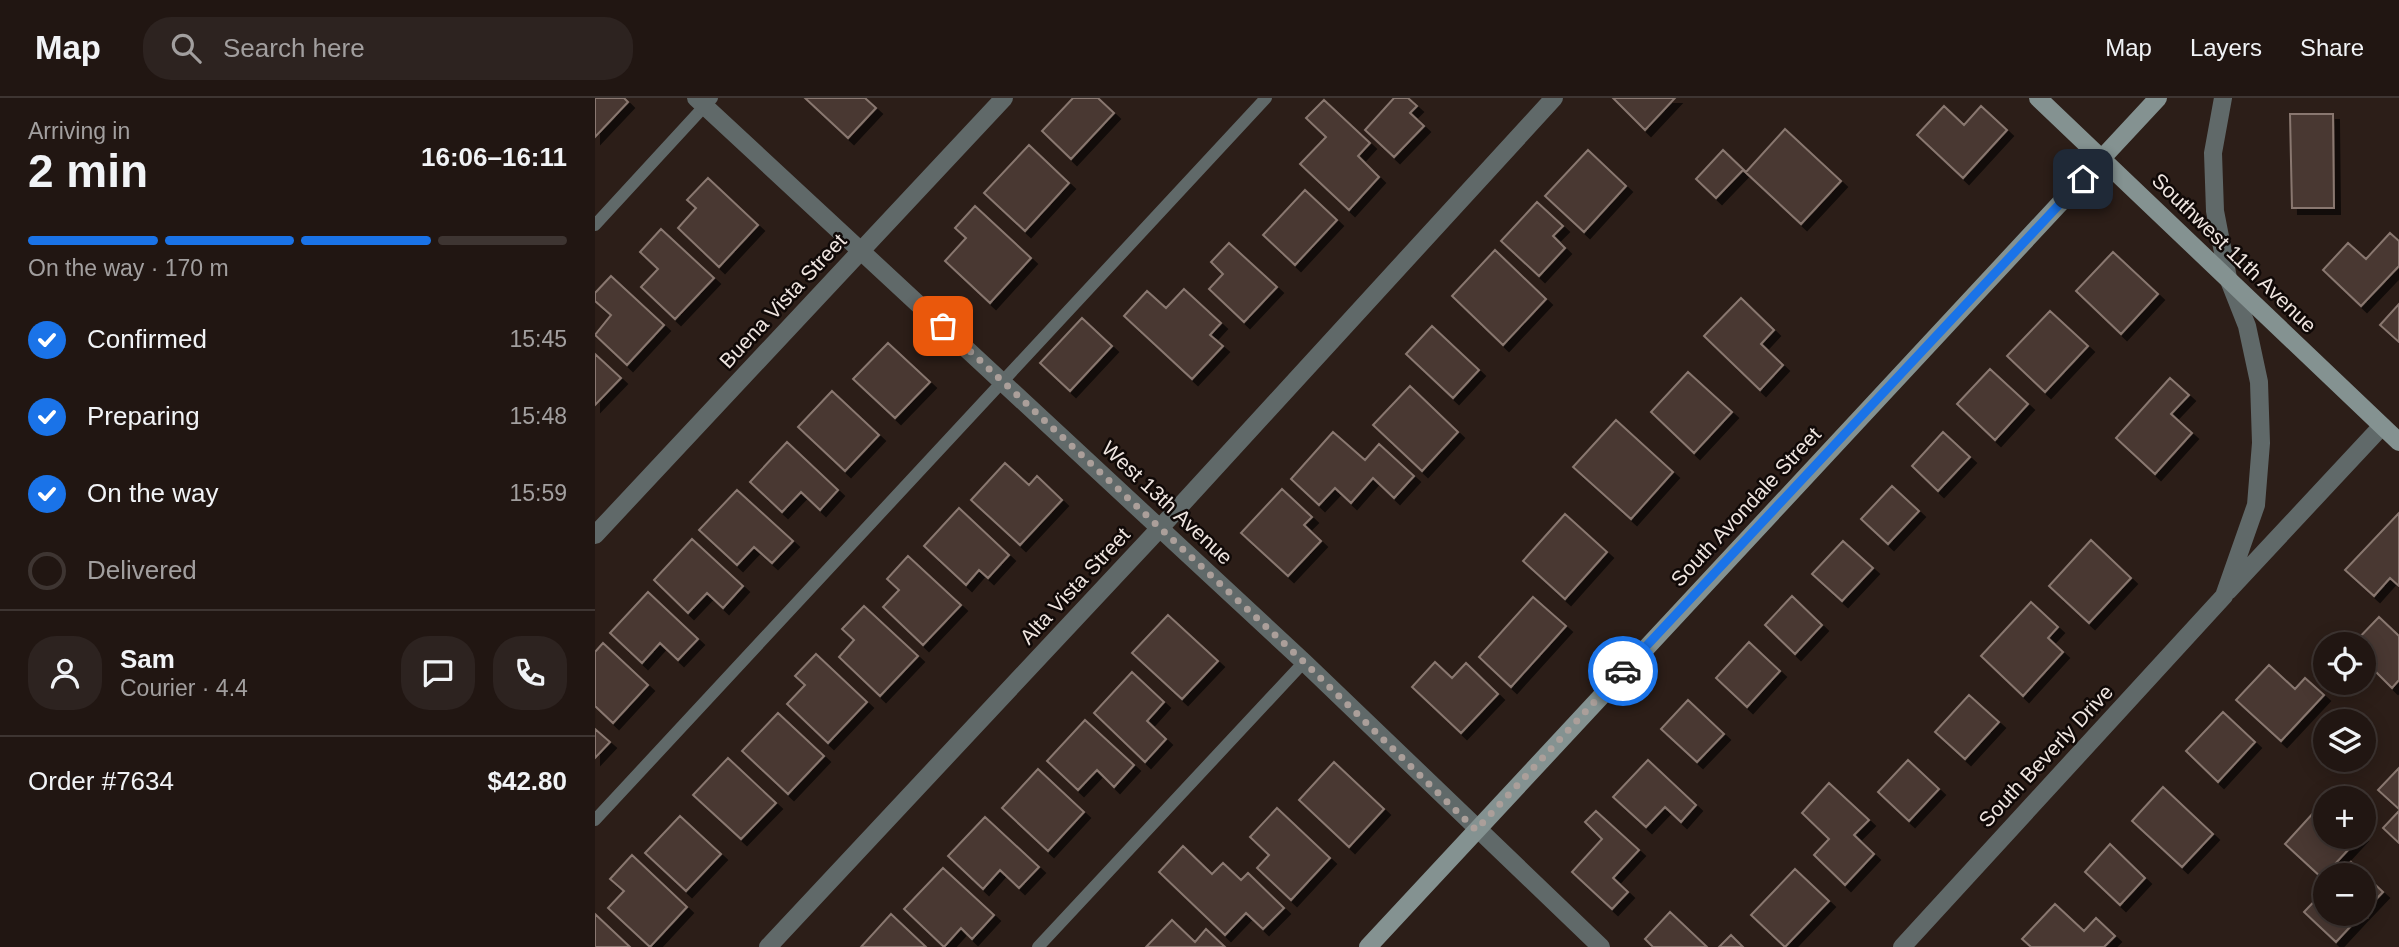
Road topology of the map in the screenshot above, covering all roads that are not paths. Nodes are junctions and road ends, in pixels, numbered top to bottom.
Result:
1 (1004, 98) edge
2 (1266, 98) edge
3 (1554, 98) edge
4 (2038, 98) edge
5 (2158, 98) edge
6 (2223, 98) edge
7 (704, 101) edge
8 (2102, 159) junction
9 (595, 225) edge
10 (861, 251) junction
11 (2228, 278) junction
12 (1004, 383) junction
13 (2382, 426) junction
14 (2399, 442) edge
15 (1160, 528) junction
16 (595, 535) edge
17 (2224, 596) junction
18 (1304, 662) junction
19 (595, 820) edge
20 (1476, 830) junction
21 (768, 947) edge
22 (1038, 947) edge
23 (1368, 947) edge
24 (1601, 947) edge
25 (1902, 947) edge

1 - 10 street, Buena Vista Street
2 - 12 lane
3 - 15 street, Alta Vista Street
4 - 8 main road, Southwest 11th Avenue
5 - 8 main road, South Avondale Street
6 - 11 street, South Beverly Drive
7 - 9 lane
7 - 10 street, West 13th Avenue
8 - 11 main road, Southwest 11th Avenue
8 - 20 main road, South Avondale Street
10 - 12 street, West 13th Avenue
10 - 16 street, Buena Vista Street
11 - 13 main road, Southwest 11th Avenue
11 - 17 street, South Beverly Drive
12 - 15 street, West 13th Avenue
12 - 19 lane
13 - 14 main road, Southwest 11th Avenue
13 - 17 street, South Beverly Drive
15 - 18 street, West 13th Avenue
15 - 21 street, Alta Vista Street
17 - 25 street, South Beverly Drive
18 - 20 street, West 13th Avenue
18 - 22 lane
20 - 23 main road, South Avondale Street
20 - 24 street, West 13th Avenue

